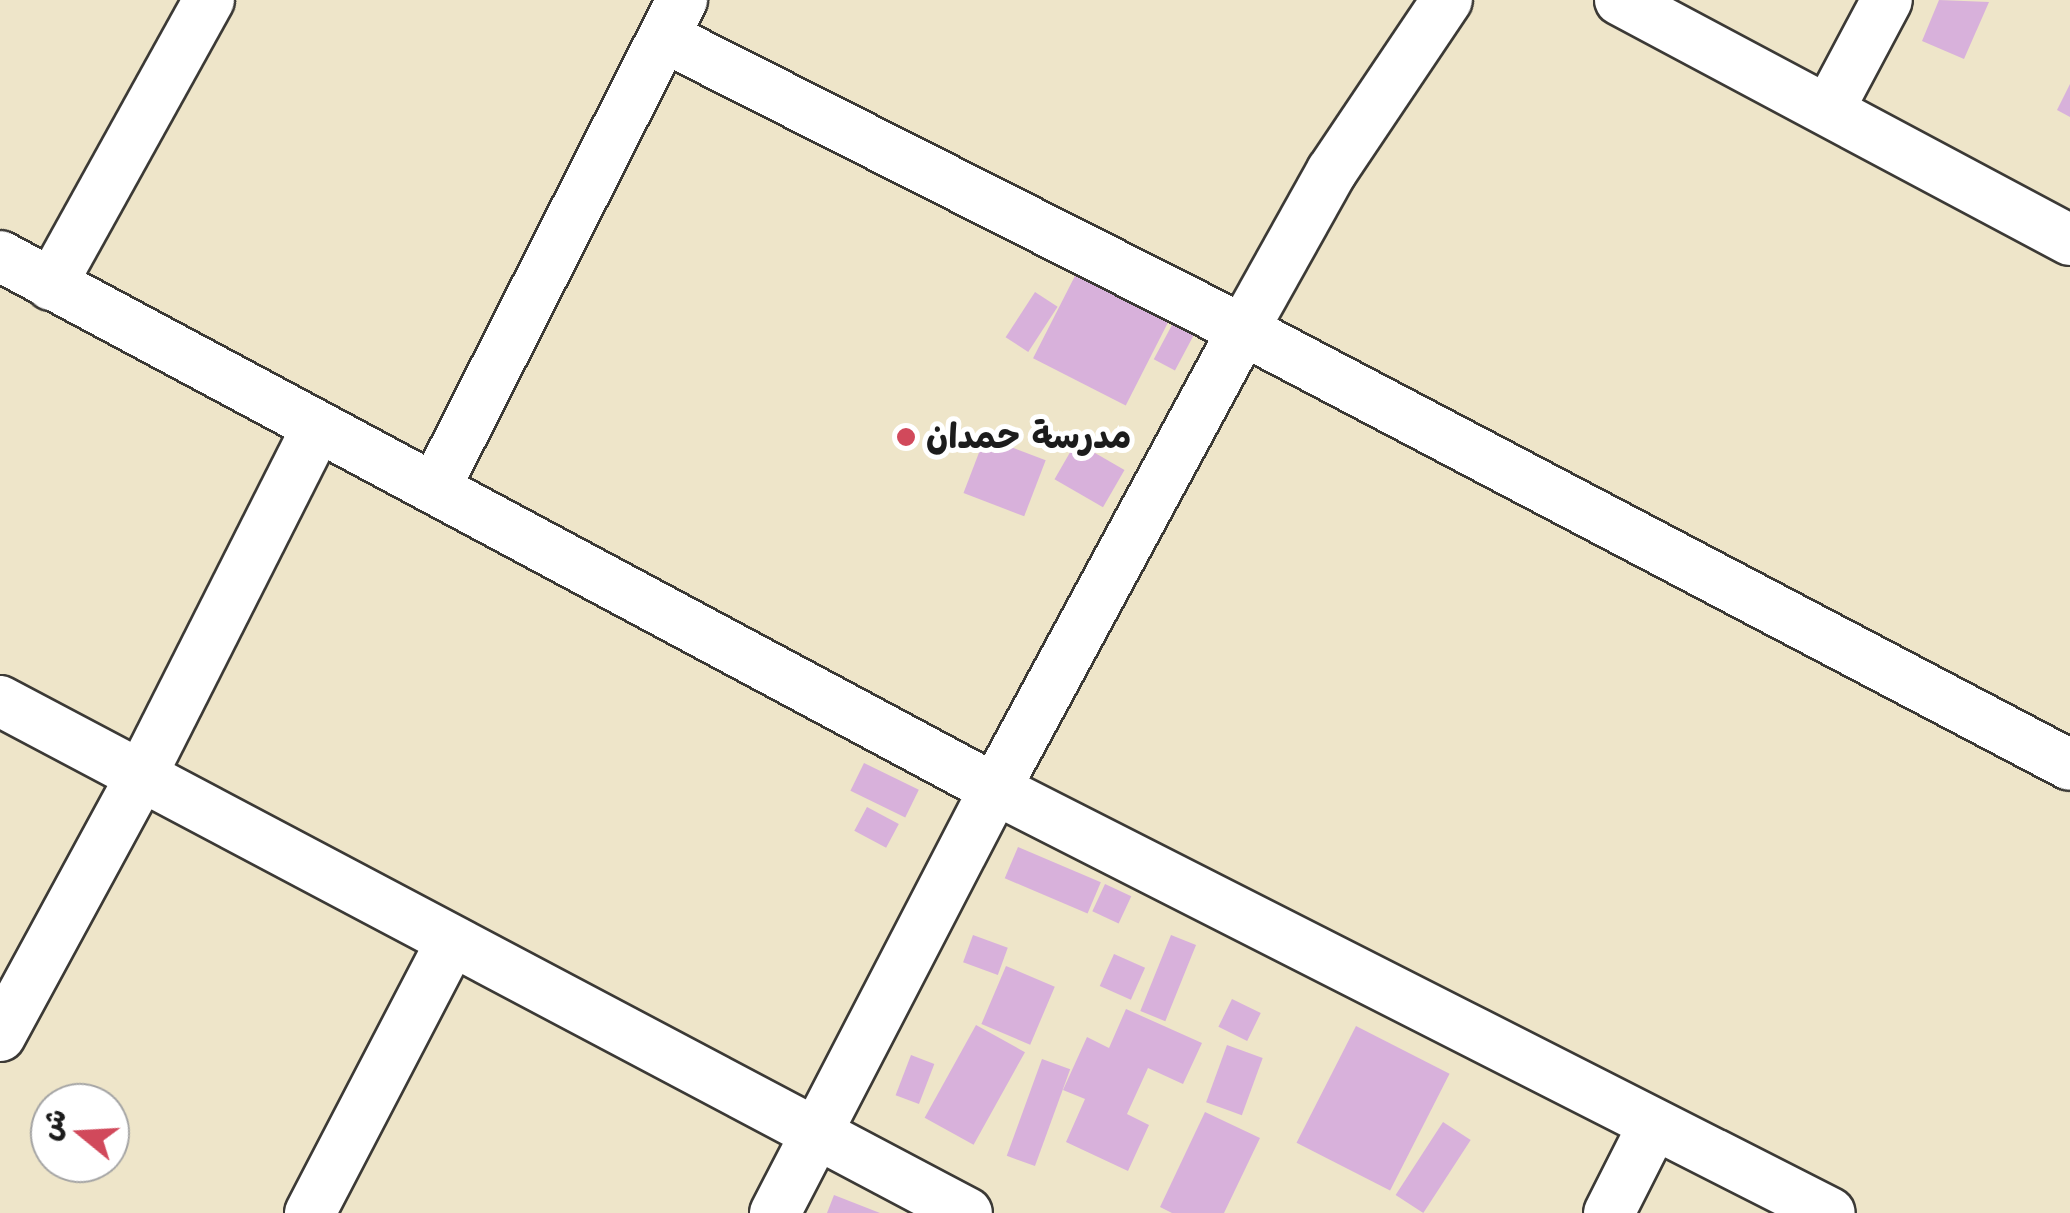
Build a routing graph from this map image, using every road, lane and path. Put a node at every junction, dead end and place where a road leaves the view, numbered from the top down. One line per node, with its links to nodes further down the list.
1 (209, 0): 9 (street)
2 (1446, 0): 10 (street)
3 (1620, 0): 6 (street)
4 (1887, 0): 6 (street)
5 (673, 18): 10 (street); 12 (street)
6 (1830, 109): 7 (street)
7 (2070, 240)
8 (0, 256): 9 (street)
9 (51, 284): 11 (street)
10 (1243, 330): 14 (street); 16 (street)
11 (316, 429): 12 (street); 15 (street)
12 (436, 486): 16 (street)
13 (0, 702): 15 (street)
14 (2070, 764)
15 (142, 774): 17 (street); 18 (street)
16 (996, 788): 19 (street); 20 (street)
17 (451, 942): 20 (street); 21 (street)
18 (0, 1036)
19 (1653, 1126): 24 (street); 25 (street)
20 (818, 1131): 22 (street); 23 (street)
21 (310, 1213)
22 (775, 1213)
23 (967, 1213)
24 (1609, 1213)
25 (1830, 1213)

